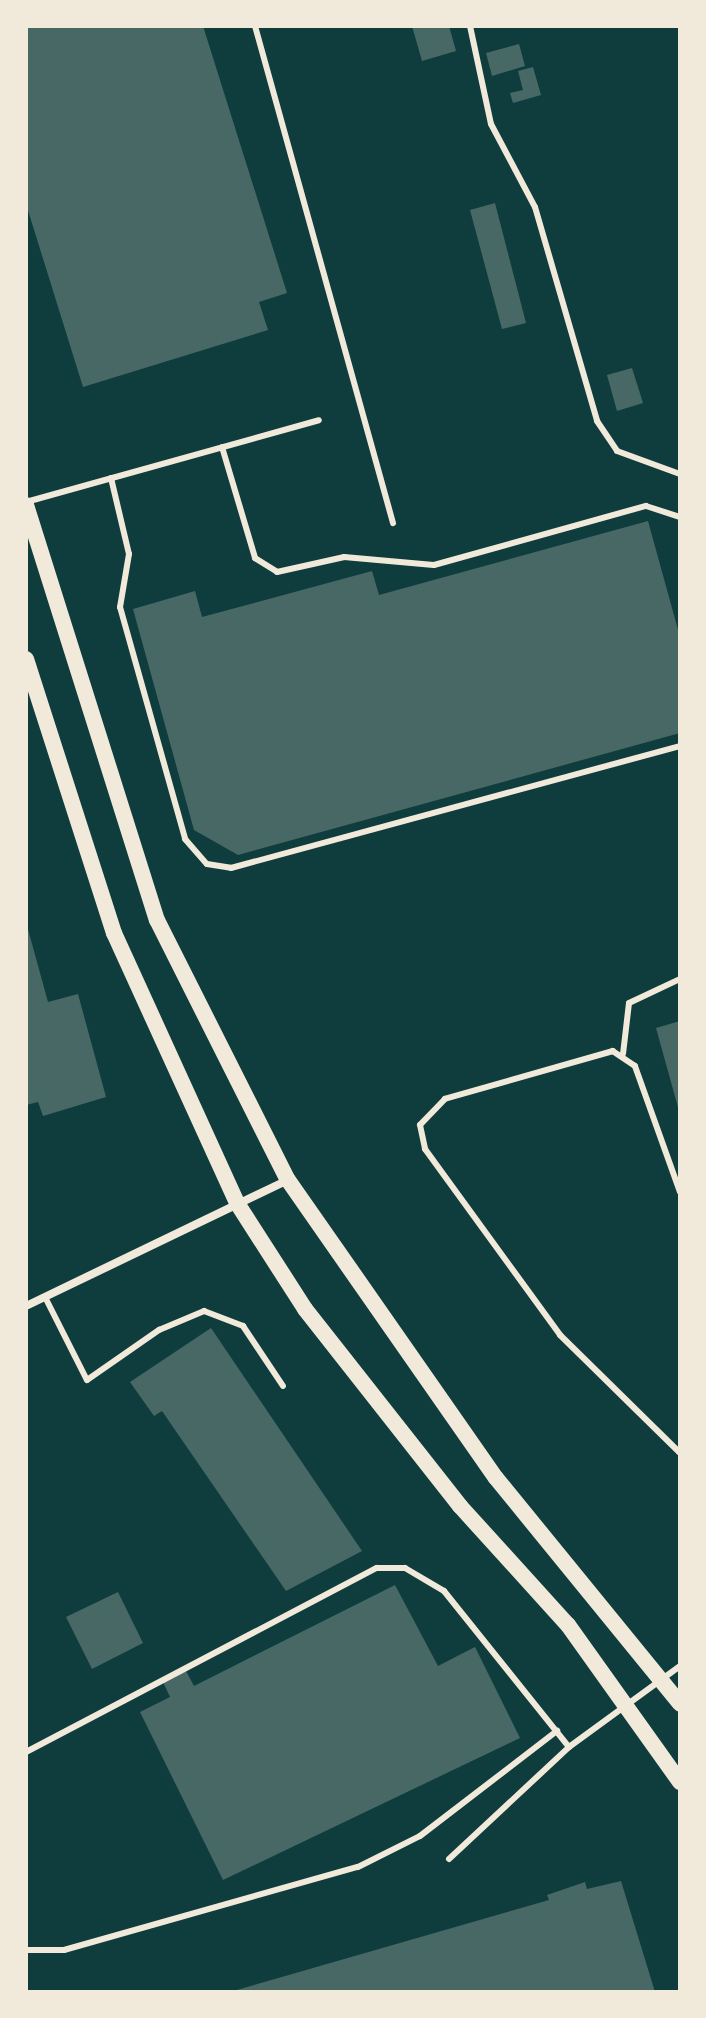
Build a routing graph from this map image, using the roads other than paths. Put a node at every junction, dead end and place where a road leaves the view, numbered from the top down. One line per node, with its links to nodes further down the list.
1 (255, 26): 9 (lane)
2 (470, 26): 5 (lane)
3 (319, 420): 4 (lane)
4 (222, 447): 6 (lane); 8 (lane)
5 (680, 474)
6 (111, 478): 7 (lane); 11 (lane)
7 (26, 504): 14 (main road)
8 (680, 517)
9 (393, 523)
10 (26, 659): 16 (main road)
11 (680, 746)
12 (680, 979): 13 (lane)
13 (623, 1054): 15 (lane); 20 (lane)
14 (288, 1180): 16 (street); 22 (main road)
15 (680, 1192)
16 (237, 1203): 17 (street); 24 (main road)
17 (45, 1297): 18 (street); 19 (lane)
18 (26, 1306)
19 (283, 1386)
20 (680, 1453)
21 (680, 1666): 22 (lane)
22 (662, 1680): 23 (main road); 24 (lane)
23 (680, 1704)
24 (630, 1705): 26 (lane); 28 (main road)
25 (557, 1731): 26 (lane); 27 (lane); 30 (lane)
26 (569, 1747): 29 (lane)
27 (26, 1752)
28 (680, 1782)
29 (449, 1859)
30 (26, 1950)

